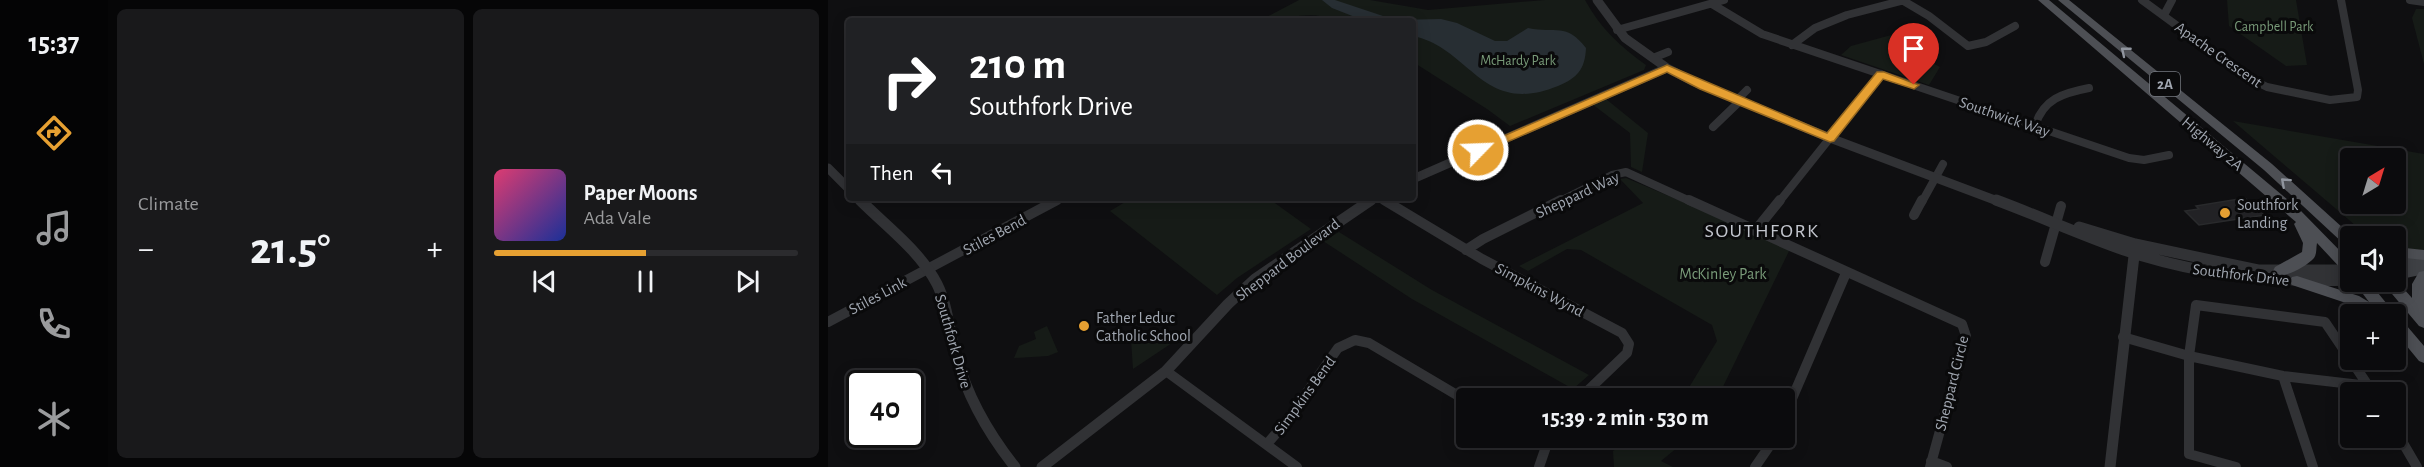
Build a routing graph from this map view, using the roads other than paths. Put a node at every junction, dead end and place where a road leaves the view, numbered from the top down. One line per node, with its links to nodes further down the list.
1 (1597, 0): 2 (street, Southfork Drive); 15 (street, Southfork Drive)
2 (1602, 0)
3 (1724, 0): 12 (street)
4 (1904, 0): 14 (street); 16 (street)
5 (2043, 0): 38 (main road, Highway 2A / 2A)
6 (2063, 0): 41 (main road, Highway 2A / 2A, one-way to 6)
7 (2142, 0): 13 (street, Apache Crescent)
8 (2172, 0): 13 (street, Apache Crescent)
9 (2341, 0): 13 (street, Apache Crescent)
10 (2410, 0): 11 (street)
11 (2424, 3)
12 (1712, 4): 15 (street); 16 (street, Southwick Way)
13 (2164, 15)
14 (2015, 26)
15 (1617, 30): 18 (street, Southfork Drive)
16 (1792, 45): 20 (street, Southwick Way)
17 (1668, 52): 18 (street)
18 (1653, 58): 19 (street, Southfork Drive)
19 (1667, 68): 23 (street, Southfork Drive); 30 (street)
20 (1881, 74): 24 (street, Southwick Way); 26 (street)
21 (2089, 88): 24 (street)
22 (1747, 90): 23 (street)
23 (1738, 100): 25 (street); 26 (street, Southfork Drive)
24 (2035, 126): 27 (street, Southwick Way)
25 (1713, 127)
26 (1830, 138): 31 (street, Southfork Drive); 43 (street)
27 (2169, 155)
28 (1943, 164): 31 (street)
29 (828, 169): 32 (street)
30 (1416, 177)
31 (1935, 178): 39 (street); 40 (street, Southfork Drive)
32 (846, 186)
33 (861, 201): 53 (street, Southfork Drive)
34 (1056, 201): 53 (street, Stiles Bend)
35 (1370, 201): 73 (street, Sheppard Boulevard)
36 (1386, 201): 46 (street, Simpkins Wynd)
37 (2061, 206): 40 (street)
38 (2296, 214): 49 (main road, Highway 2A / 2A); 55 (main road)
39 (1914, 215)
40 (2055, 222): 45 (street, Southfork Drive); 51 (street)
41 (2332, 224): 42 (main road); 44 (main road, Highway 2A / 2A)
42 (2340, 229)
43 (1755, 231): 46 (street, Sheppard Way); 57 (street, Sheppard Circle)
44 (2340, 232)
45 (2134, 249): 55 (street, Southfork Drive); 60 (street, Southfork Drive); 69 (street)
46 (1466, 250): 76 (street, Simpkins Wynd)
47 (2406, 253): 48 (main road)
48 (2424, 256): 50 (main road)
49 (2340, 260)
50 (2406, 260)
51 (2044, 262)
52 (2424, 267): 56 (main road)
53 (927, 269): 66 (street, Stiles Link); 84 (street, Southfork Drive)
54 (2340, 270): 55 (street, Southfork Drive)
55 (2280, 271)
56 (2406, 271)
57 (1846, 273): 77 (street); 83 (street, Sheppard Circle)
58 (2424, 276): 65 (main road)
59 (2340, 280): 60 (street, Southfork Drive)
60 (2297, 281): 63 (main road)
61 (2369, 292): 64 (main road)
62 (2398, 292): 67 (main road)
63 (2361, 304)
64 (2379, 304)
65 (2424, 313)
66 (828, 322)
67 (2424, 322)
68 (2406, 336): 72 (main road)
69 (2123, 337): 71 (street); 90 (street)
70 (2340, 344): 71 (street)
71 (2189, 356): 74 (street); 91 (street)
72 (2424, 357)
73 (1166, 371): 79 (street); 85 (street, Sheppard Boulevard)
74 (2283, 376): 75 (street); 92 (street)
75 (2340, 385)
76 (1591, 388)
77 (1795, 392)
78 (1456, 394): 79 (street, Simpkins Bend)
79 (1267, 444): 86 (street)
80 (1545, 448): 87 (street)
81 (1768, 448): 88 (street)
82 (2406, 448): 93 (street)
83 (1930, 464): 89 (street, Sheppard Circle)
84 (1015, 467)
85 (1042, 467)
86 (1297, 467)
87 (1539, 467)
88 (1755, 467)
89 (1947, 467)
90 (2110, 467)
91 (2236, 467)
92 (2313, 467)
93 (2417, 467)

